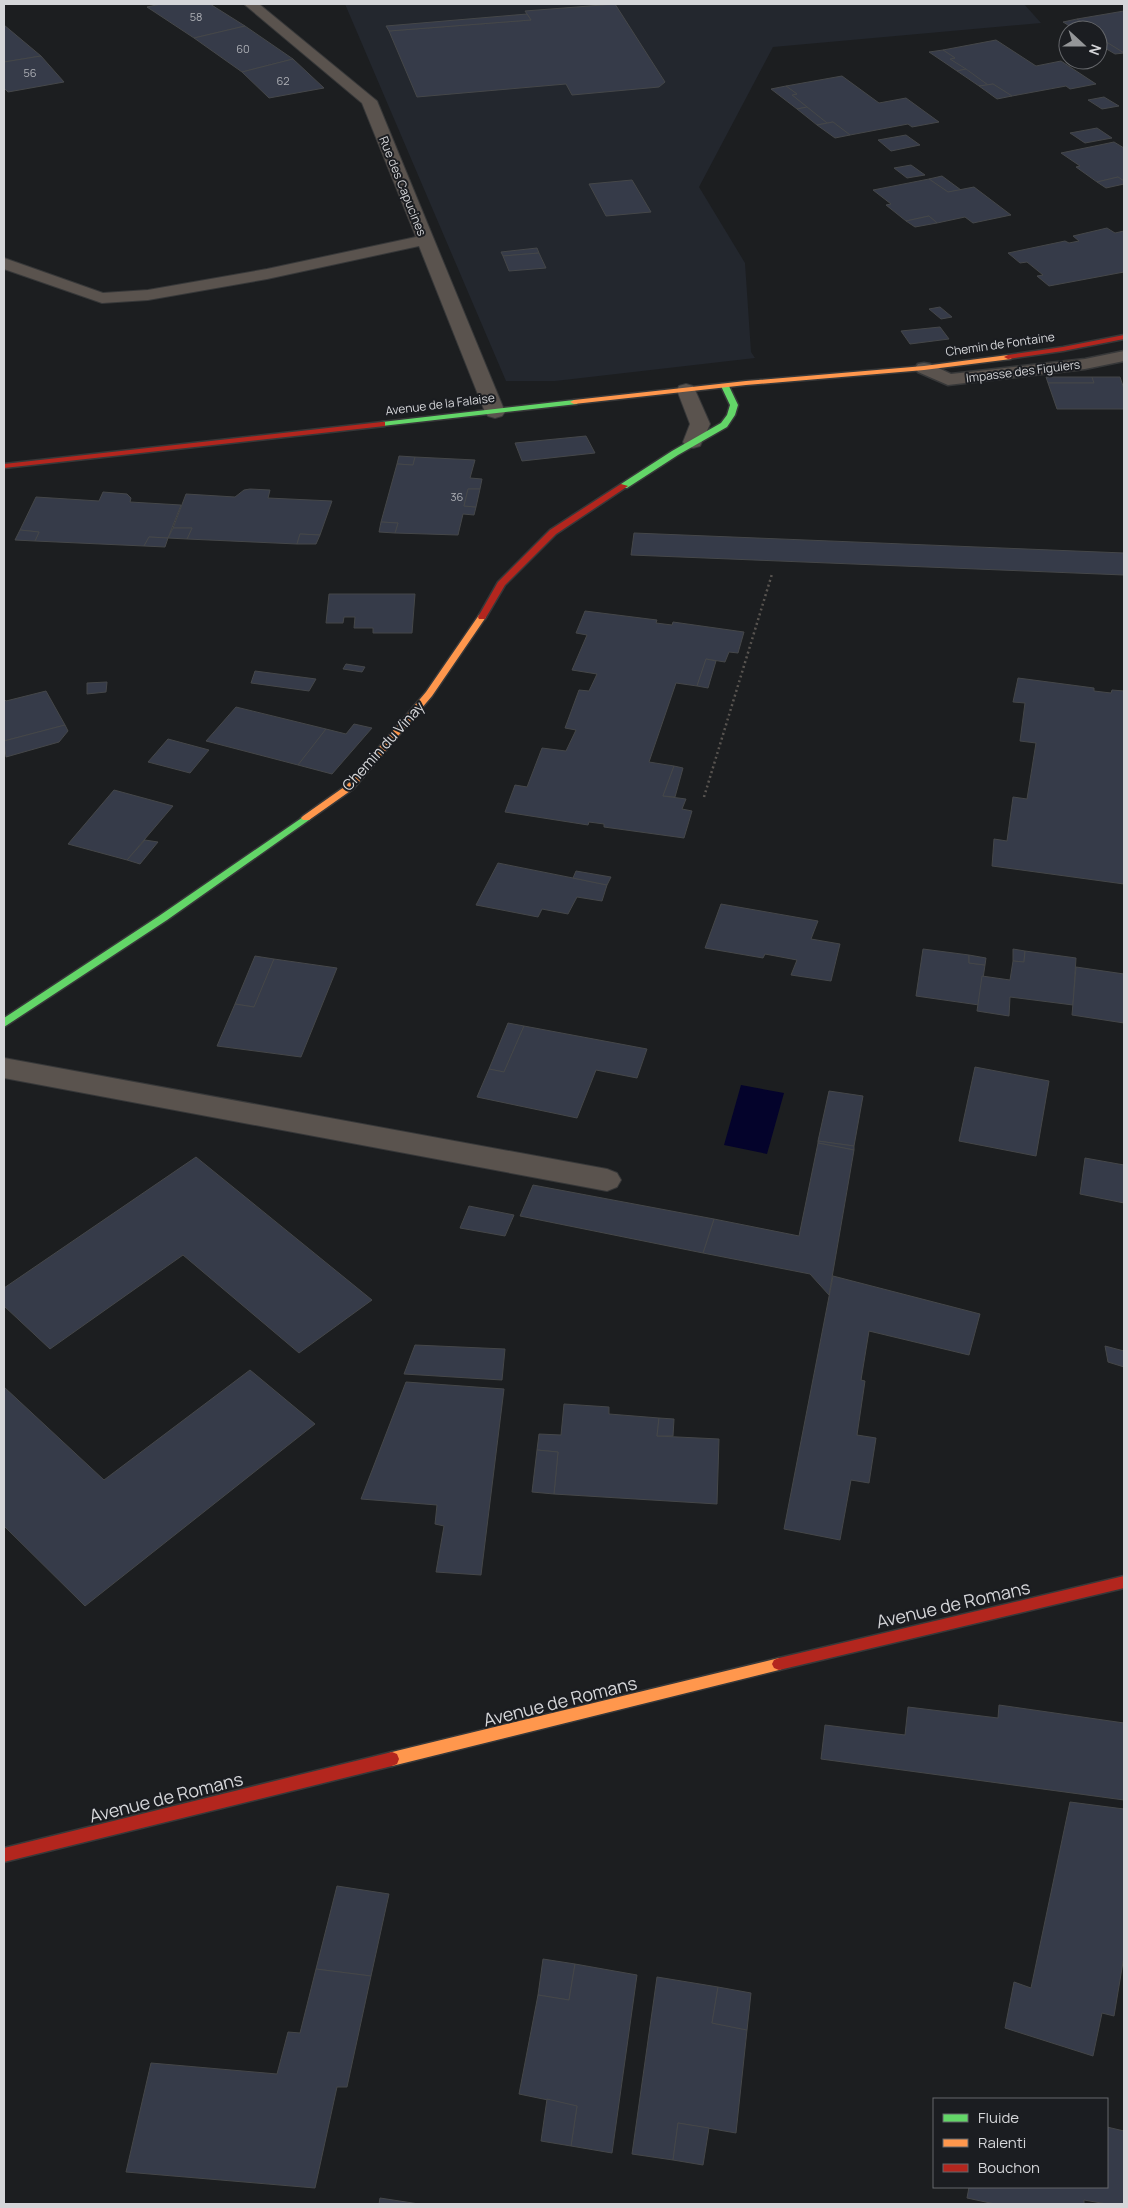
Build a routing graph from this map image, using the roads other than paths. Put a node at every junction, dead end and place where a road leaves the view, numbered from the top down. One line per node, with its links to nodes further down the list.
1 (251, 4): 2 (street, Rue des Capucines)
2 (425, 240): 3 (street); 10 (street, Rue des Capucines)
3 (4, 263)
4 (1124, 337): 6 (street, Chemin de Fontaine)
5 (1124, 356): 6 (lane, Impasse des Figuiers)
6 (924, 368): 7 (street, Chemin de Fontaine)
7 (880, 372): 8 (street, Avenue de la Falaise)
8 (725, 386): 9 (street, Avenue de la Falaise); 11 (street, Chemin du Vinay)
9 (686, 390): 10 (street, Avenue de la Falaise); 11 (street)
10 (495, 412): 12 (street, Avenue de la Falaise)
11 (692, 442): 13 (street, Chemin du Vinay)
12 (4, 466)
13 (4, 1024)
14 (4, 1068): 15 (street)
15 (607, 1180)
16 (1124, 1582): 17 (street, Avenue de Romans)
17 (4, 1855)

